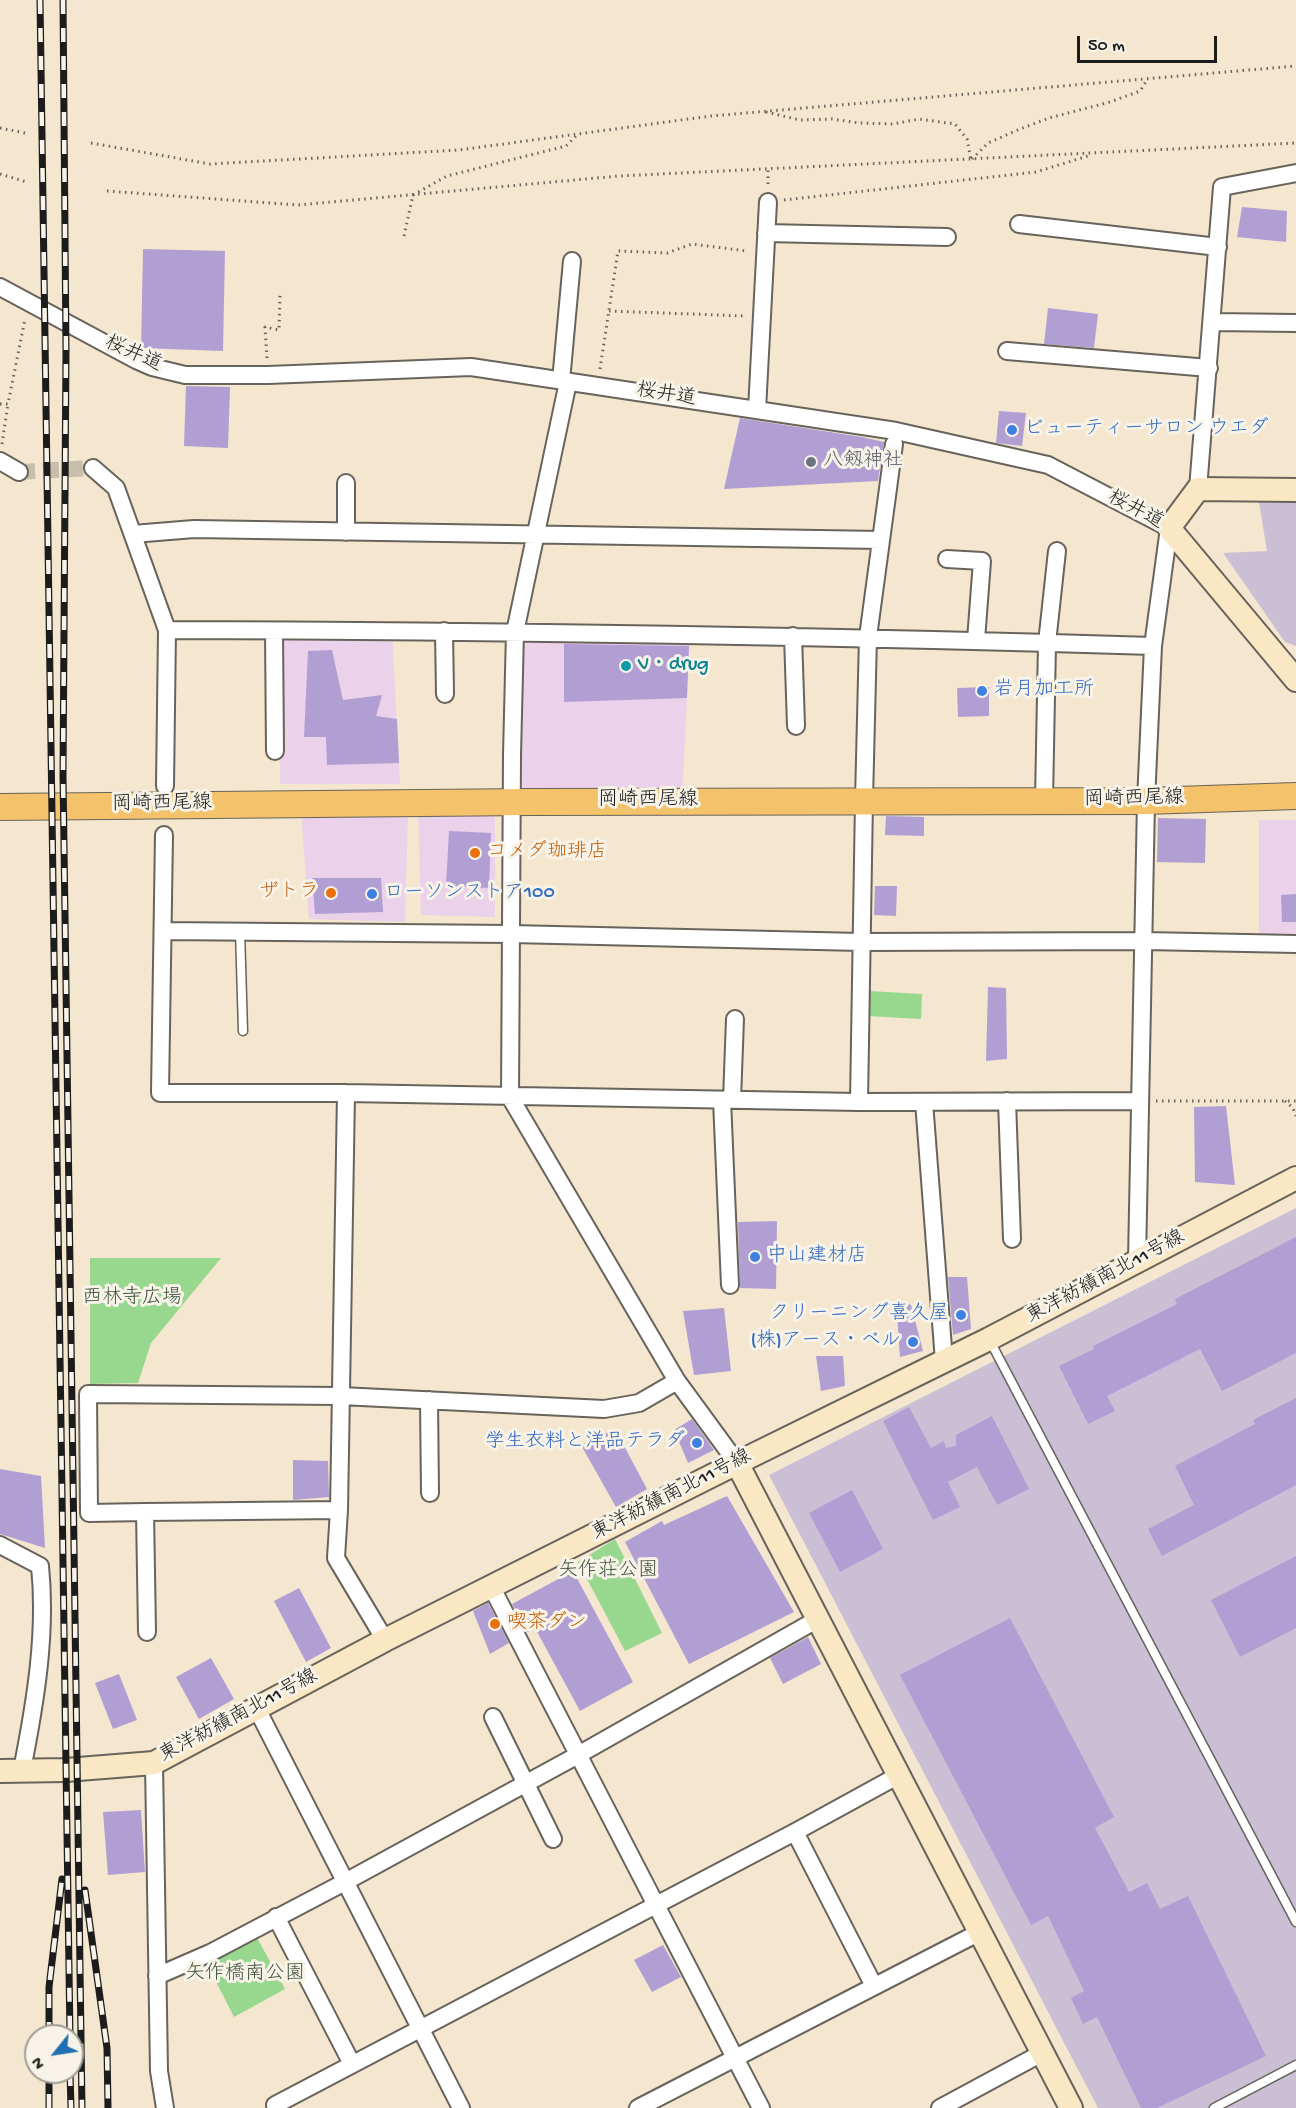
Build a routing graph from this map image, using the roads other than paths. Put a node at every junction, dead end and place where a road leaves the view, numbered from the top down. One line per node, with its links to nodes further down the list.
1 (1296, 173): 6 (street)
2 (768, 202): 4 (street)
3 (1019, 224): 6 (street)
4 (766, 233): 5 (street); 14 (street)
5 (947, 237)
6 (1218, 246): 9 (street)
7 (572, 261): 13 (street)
8 (0, 287): 13 (street, 桜井道)
9 (1213, 322): 10 (street); 12 (street)
10 (1296, 323)
11 (1007, 351): 12 (street)
12 (1209, 368): 20 (street)
13 (565, 381): 14 (street, 桜井道); 25 (street)
14 (757, 410): 22 (street, 桜井道)
15 (894, 444): 26 (street)
16 (1, 455): 18 (street)
17 (93, 468): 24 (street)
18 (19, 472)
19 (346, 483): 23 (street)
20 (1198, 489): 21 (street); 22 (street)
21 (1296, 490)
22 (1169, 528): 37 (street); 38 (street, 桜井道)
23 (346, 532): 24 (street); 25 (street)
24 (133, 534): 29 (street)
25 (536, 535): 26 (street); 32 (street)
26 (881, 540): 34 (street)
27 (1057, 551): 36 (street)
28 (947, 559): 35 (street)
29 (167, 630): 30 (street); 44 (street)
30 (274, 631): 31 (street); 43 (street)
31 (444, 632): 32 (street); 41 (street)
32 (515, 632): 33 (street); 49 (street)
33 (793, 636): 34 (street); 42 (street)
34 (868, 637): 35 (street); 46 (street)
35 (976, 640): 36 (street)
36 (1047, 643): 37 (street); 47 (street)
37 (1153, 646): 48 (street)
38 (1274, 656): 39 (street); 40 (street, 桜井道)
39 (1296, 664)
40 (1296, 680)
41 (445, 694)
42 (796, 726)
43 (275, 751)
44 (165, 786)
45 (1296, 796): 48 (main road, 岡崎西尾線)
46 (864, 800): 47 (main road, 岡崎西尾線); 49 (main road, 岡崎西尾線); 56 (street)
47 (1044, 800): 48 (main road, 岡崎西尾線)
48 (1146, 801): 55 (street)
49 (513, 802): 50 (main road, 岡崎西尾線); 54 (street)
50 (0, 807)
51 (164, 835): 52 (street)
52 (163, 931): 53 (street); 60 (street)
53 (240, 931): 54 (street); 59 (lane)
54 (511, 934): 56 (street); 61 (street)
55 (1145, 941): 56 (street); 57 (street); 64 (street)
56 (861, 942): 65 (street)
57 (1296, 944)
58 (735, 1019): 62 (street)
59 (243, 1031)
60 (346, 1093): 61 (street); 74 (street)
61 (510, 1097): 62 (street); 73 (street)
62 (727, 1100): 65 (street); 70 (street)
63 (1007, 1101): 64 (street); 66 (street); 68 (street)
64 (1139, 1101): 69 (street)
65 (859, 1102): 66 (street)
66 (924, 1102): 72 (street)
67 (1296, 1178): 69 (street, 東洋紡績南北11号線)
68 (1012, 1239)
69 (1137, 1261): 71 (street, 東洋紡績南北11号線)
70 (729, 1285)
71 (989, 1339): 72 (street, 東洋紡績南北11号線); 97 (lane)
72 (944, 1361): 76 (street, 東洋紡績南北11号線)
73 (677, 1381): 75 (street); 76 (street)
74 (341, 1396): 75 (street); 78 (street); 79 (street)
75 (429, 1400): 77 (street)
76 (737, 1463): 81 (street, 東洋紡績南北11号線); 82 (street)
77 (430, 1493)
78 (339, 1510): 79 (street); 84 (street)
79 (145, 1512): 83 (street)
80 (0, 1545): 89 (street)
81 (492, 1588): 84 (street, 東洋紡績南北11号線); 87 (street)
82 (818, 1619): 87 (street); 90 (street)
83 (147, 1632)
84 (385, 1640): 85 (street, 東洋紡績南北11号線)
85 (257, 1709): 88 (street, 東洋紡績南北11号線); 94 (street)
86 (493, 1717): 91 (street)
87 (578, 1755): 91 (street); 95 (street)
88 (154, 1763): 89 (street, 東洋紡績南北11号線); 99 (street)
89 (11, 1771)
90 (899, 1775): 92 (street); 98 (street)
91 (526, 1783): 93 (street); 94 (street)
92 (795, 1832): 95 (street); 100 (street)
93 (553, 1839)
94 (345, 1882): 96 (street); 101 (street)
95 (655, 1905): 101 (street); 103 (street)
96 (276, 1917): 99 (street); 104 (street)
97 (1296, 1922)
98 (980, 1932): 100 (street); 102 (street)
99 (157, 1976): 107 (street)
100 (874, 1986): 103 (street)
101 (420, 2028): 104 (street); 108 (street)
102 (1042, 2053): 111 (street); 112 (street)
103 (736, 2060): 109 (street); 110 (street)
104 (352, 2064): 106 (street)
105 (1296, 2065): 113 (lane)
106 (274, 2105)
107 (165, 2108)
108 (461, 2108)
109 (639, 2108)
110 (761, 2108)
111 (940, 2108)
112 (1071, 2108)
113 (1214, 2108)

